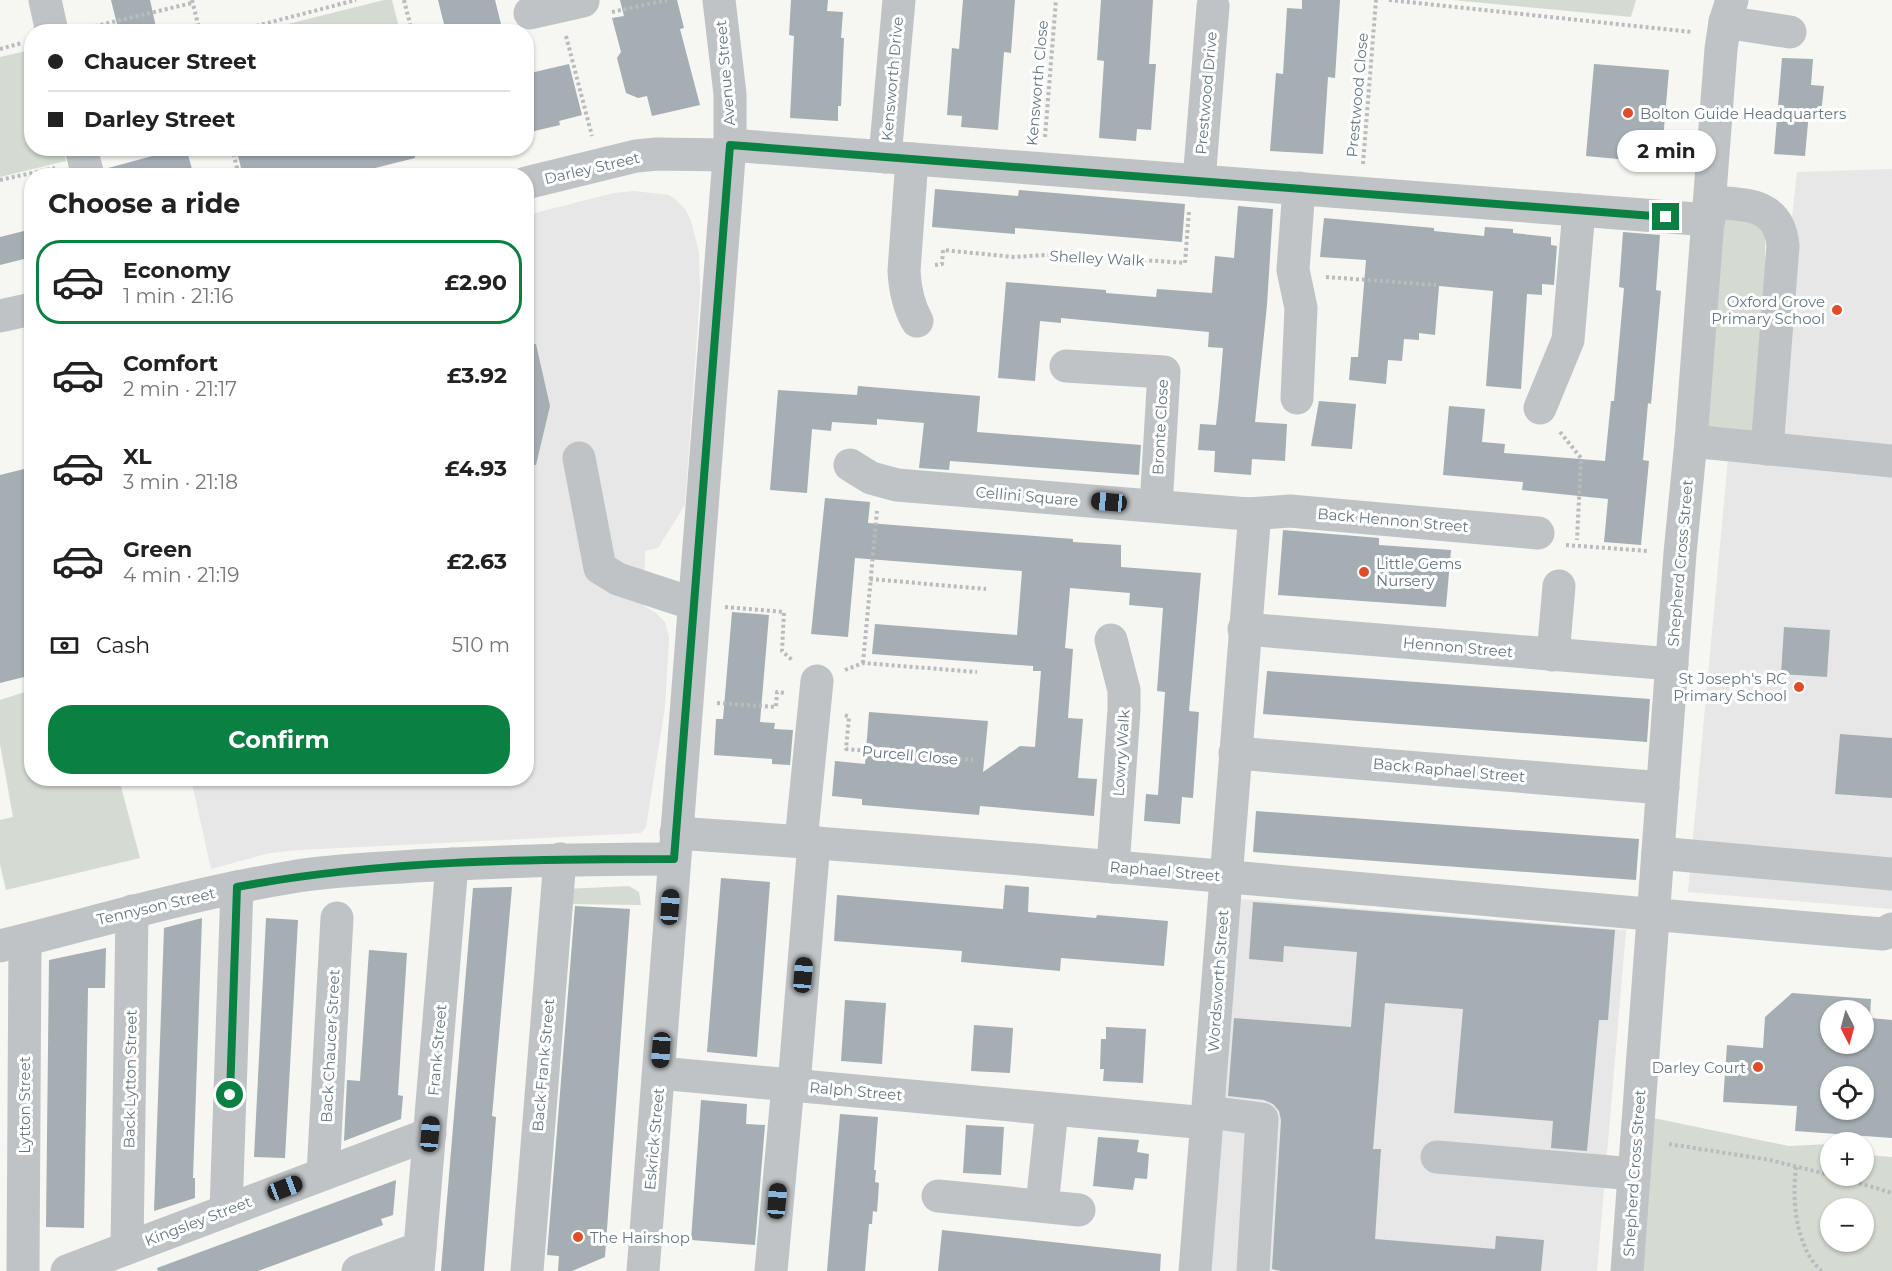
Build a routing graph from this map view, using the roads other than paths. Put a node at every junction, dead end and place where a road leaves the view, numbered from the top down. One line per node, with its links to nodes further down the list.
1 (45, 0): 6 (street)
2 (719, 0): 8 (street, Avenue Street)
3 (899, 0): 9 (street, Kensworth Drive)
4 (1216, 6): 10 (street, Prestwood Drive)
5 (1727, 19): 7 (street); 14 (street, Shepherd Cross Street)
6 (63, 24)
7 (1790, 32)
8 (729, 150): 9 (street, Darley Street); 11 (street, Darley Street); 30 (street, Eskrick Street)
9 (899, 158): 10 (street, Darley Street); 17 (street)
10 (1195, 180): 12 (street, Darley Street)
11 (534, 181)
12 (1299, 188): 13 (street, Darley Street); 19 (street)
13 (1579, 210): 14 (street, Darley Street); 20 (street)
14 (1709, 211): 21 (street, Shepherd Cross Street); 22 (street, Darley Street)
15 (24, 311): 16 (street)
16 (0, 316)
17 (917, 321)
18 (1066, 366): 26 (street, Bronte Close)
19 (1297, 398)
20 (1540, 408)
21 (1691, 441): 22 (street); 34 (street, Shepherd Cross Street)
22 (1767, 449): 24 (street)
23 (579, 458): 30 (street)
24 (1892, 461)
25 (850, 465): 26 (street, Cellini Square)
26 (1156, 506): 27 (street, Cellini Square)
27 (1248, 514): 28 (street, Back Hennon Street); 31 (street, Wordsworth Street)
28 (1538, 533)
29 (1559, 586): 33 (street)
30 (694, 604): 39 (street, Eskrick Street)
31 (1244, 629): 33 (street, Hennon Street); 36 (street, Wordsworth Street)
32 (1111, 640): 43 (street, Lowry Walk)
33 (1554, 656): 34 (street, Hennon Street)
34 (1672, 664): 37 (street, Shepherd Cross Street)
35 (817, 689): 38 (street)
36 (1235, 753): 37 (street, Back Raphael Street); 45 (street, Wordsworth Street)
37 (1663, 788): 40 (street, Shepherd Cross Street)
38 (808, 842): 39 (street, Raphael Street); 43 (street, Raphael Street); 53 (street)
39 (675, 846): 41 (street, Tennyson Street); 52 (street, Eskrick Street)
40 (1658, 853): 44 (street); 48 (street, Shepherd Cross Street)
41 (560, 860): 42 (street, Tennyson Street); 69 (street, Back Frank Street)
42 (452, 864): 46 (street, Tennyson Street); 56 (street, Frank Street)
43 (1113, 867): 45 (street, Raphael Street)
44 (1892, 874)
45 (1226, 876): 48 (street, Raphael Street); 55 (street, Wordsworth Street)
46 (237, 887): 47 (street, Tennyson Street); 63 (street)
47 (132, 911): 51 (street, Tennyson Street); 64 (street, Back Lytton Street)
48 (1653, 915): 50 (street, Raphael Street); 59 (street, Shepherd Cross Street)
49 (338, 918): 58 (street, Back Chaucer Street)
50 (1892, 929)
51 (13, 943): 66 (street, Lytton Street)
52 (659, 1073): 53 (street, Ralph Street); 70 (street, Eskrick Street)
53 (791, 1085): 54 (street, Ralph Street); 71 (street)
54 (1052, 1110): 55 (street, Ralph Street); 61 (street)
55 (1207, 1118): 72 (street, Wordsworth Street); 73 (street, Ralph Street)
56 (430, 1134): 58 (street, Kingsley Street); 65 (street, Frank Street)
57 (1437, 1157): 59 (street)
58 (323, 1174): 63 (street, Kingsley Street)
59 (1634, 1174): 74 (street, Shepherd Cross Street)
60 (938, 1196): 61 (street)
61 (1042, 1206): 62 (street)
62 (1079, 1210)
63 (226, 1211): 64 (street, Kingsley Street)
64 (127, 1248): 67 (street, Kingsley Street)
65 (419, 1260): 68 (street)
66 (23, 1271)
67 (67, 1271)
68 (358, 1271)
69 (527, 1271)
70 (644, 1271)
71 (771, 1271)
72 (1195, 1271)
73 (1253, 1271)
74 (1627, 1271)

